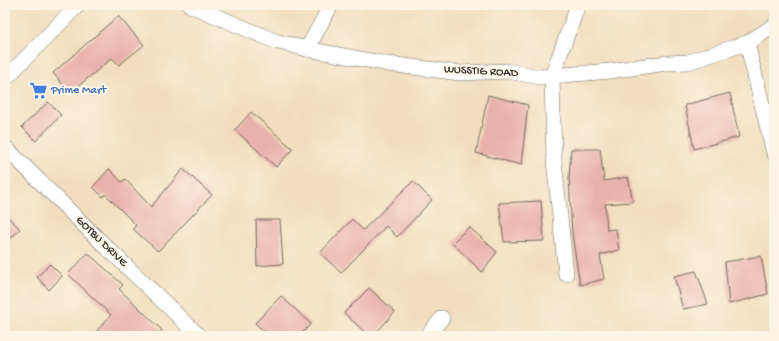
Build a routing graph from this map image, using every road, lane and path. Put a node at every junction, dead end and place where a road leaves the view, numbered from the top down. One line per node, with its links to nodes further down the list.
1 (78, 5): 9 (street)
2 (190, 5): 7 (street, WUSSTIG ROAD)
3 (331, 5): 7 (street)
4 (578, 5): 8 (street)
5 (774, 26): 6 (street, WUSSTIG ROAD)
6 (747, 43): 8 (street, WUSSTIG ROAD); 11 (street)
7 (307, 49): 8 (street, WUSSTIG ROAD)
8 (552, 76): 12 (street)
9 (5, 79)
10 (5, 147): 14 (street, GOTBU DRIVE)
11 (774, 153)
12 (566, 274)
13 (442, 318): 15 (street)
14 (199, 336)
15 (427, 336)

